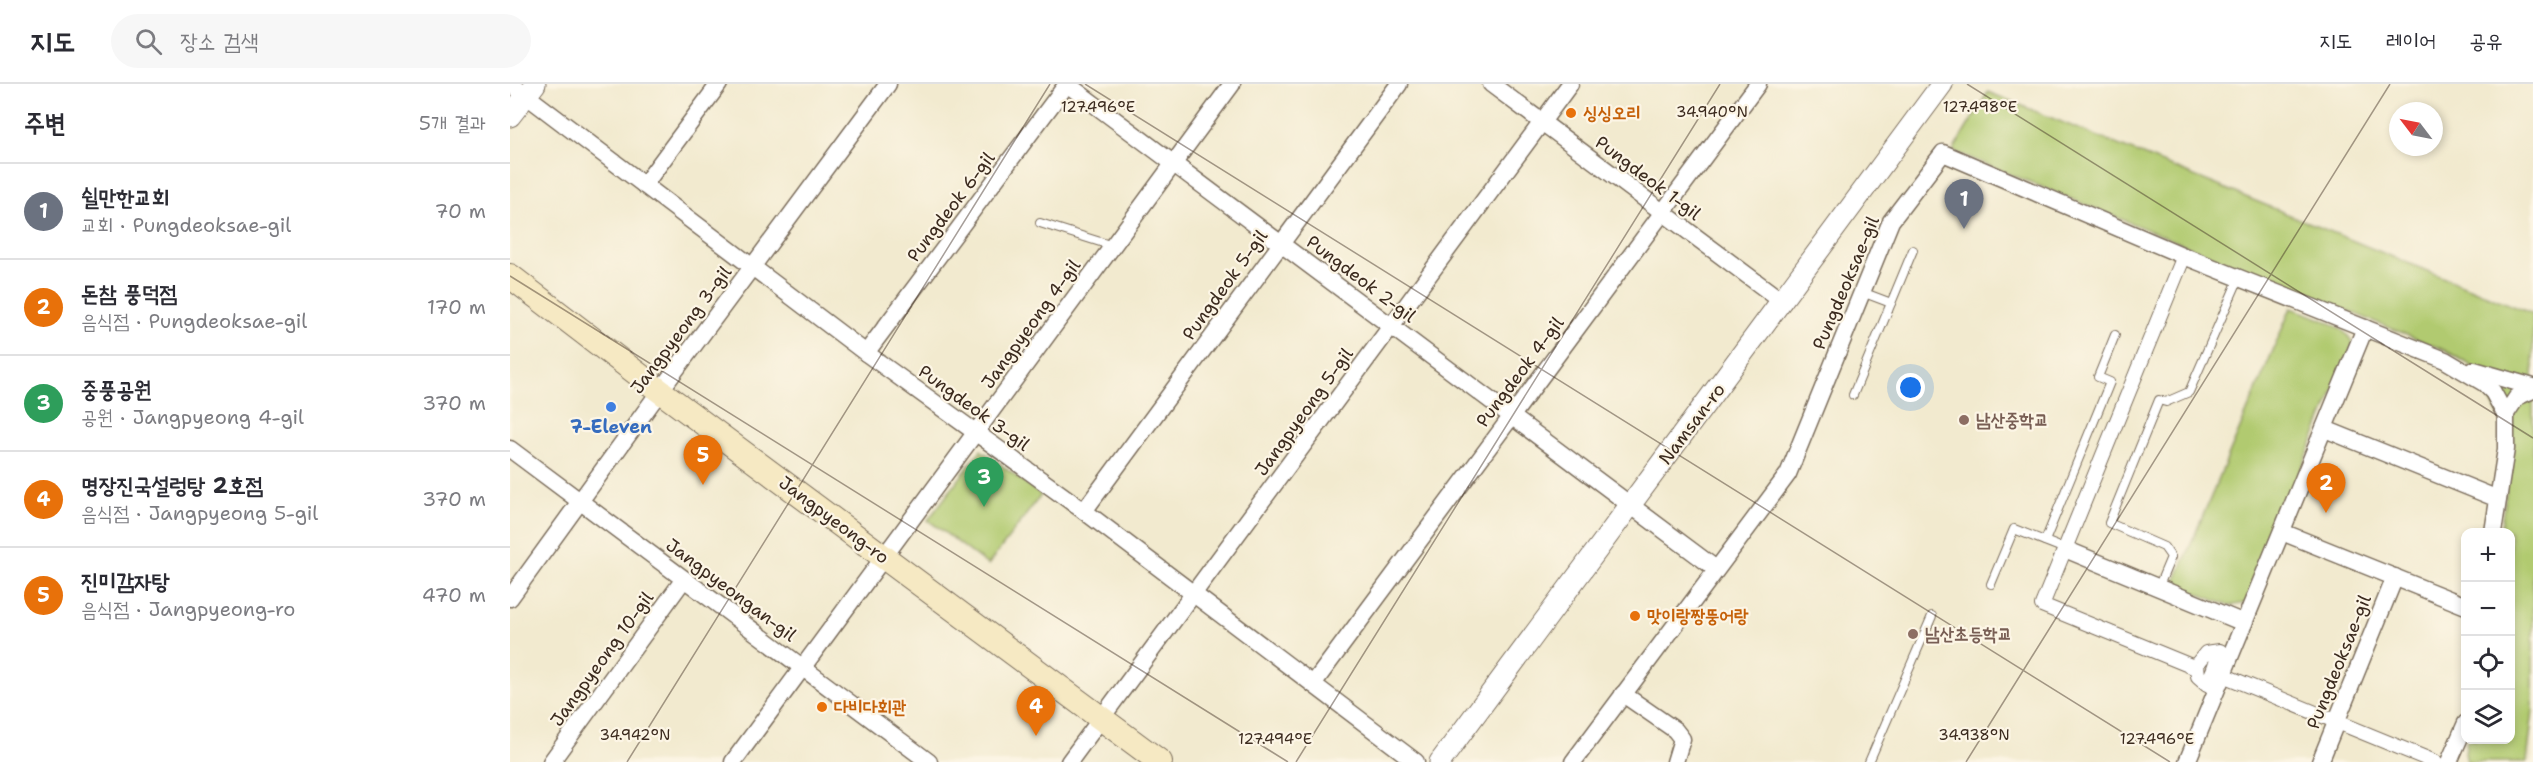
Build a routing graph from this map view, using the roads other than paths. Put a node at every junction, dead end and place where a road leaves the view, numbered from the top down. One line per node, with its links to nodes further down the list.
1 (719, 84): 14 (street)
2 (1067, 84): 13 (street, Pungdeok 2-gil); 30 (street, Pungdeok 6-gil)
3 (1232, 84): 13 (street, Jangpyeong 4-gil)
4 (1399, 84): 17 (street, Pungdeok 5-gil)
5 (1491, 84): 12 (street, Pungdeok 1-gil)
6 (1570, 84): 12 (street, Jangpyeong 5-gil)
7 (1758, 84): 15 (street, Pungdeok 4-gil)
8 (1942, 84): 25 (street, Namsan-ro)
9 (885, 85): 21 (street, Jangpyeong 3-gil)
10 (524, 88): 11 (street); 14 (street, Pungdeok 3-gil)
11 (510, 116)
12 (1542, 122): 15 (street, Pungdeok 1-gil); 27 (street, Jangpyeong 5-gil)
13 (1174, 164): 17 (street, Pungdeok 2-gil); 18 (street, Jangpyeong 4-gil)
14 (644, 184): 21 (street, Pungdeok 3-gil)
15 (1662, 213): 25 (street, Pungdeok 1-gil); 35 (street, Pungdeok 4-gil)
16 (1040, 223): 18 (lane)
17 (1280, 243): 27 (street, Pungdeok 2-gil); 43 (street, Pungdeok 5-gil)
18 (1113, 246): 38 (street, Jangpyeong 4-gil)
19 (1913, 250): 26 (lane)
20 (2184, 256): 23 (street, Pungdeoksae-gil); 24 (street, Pungdeoksae-gil); 47 (street)
21 (753, 267): 30 (street, Pungdeok 3-gil); 33 (street, Jangpyeong 3-gil)
22 (510, 276): 33 (main road, Jangpyeong-ro)
23 (2239, 278): 28 (street, Pungdeoksae-gil); 53 (lane)
24 (1863, 291): 26 (lane); 49 (street, Pungdeoksae-gil)
25 (1782, 302): 42 (street, Namsan-ro)
26 (1891, 303): 34 (lane)
27 (1392, 326): 35 (street, Pungdeok 2-gil); 54 (street, Jangpyeong 5-gil)
28 (2366, 328): 31 (street, Pungdeoksae-gil); 37 (street)
29 (2115, 335): 46 (lane)
30 (866, 353): 38 (street, Pungdeok 3-gil)
31 (2445, 360): 32 (street); 36 (street, Pungdeoksae-gil)
32 (2533, 389): 36 (street)
33 (660, 391): 41 (street, Jangpyeong 3-gil); 48 (main road, Jangpyeong-ro)
34 (1853, 395)
35 (1512, 415): 42 (street, Pungdeok 2-gil); 62 (street, Pungdeok 4-gil)
36 (2505, 415): 40 (street, Pungdeoksae-gil)
37 (2325, 429): 40 (street); 45 (street)
38 (975, 432): 43 (street, Pungdeok 3-gil); 48 (street, Jangpyeong 4-gil)
39 (510, 449): 41 (street, Jangpyeongan-gil)
40 (2498, 499): 44 (street, Pungdeoksae-gil)
41 (580, 502): 51 (street, Jangpyeongan-gil); 55 (street, Jangpyeong 3-gil)
42 (1632, 504): 49 (street, Pungdeok 2-gil); 67 (street, Namsan-ro)
43 (1084, 511): 54 (street, Pungdeok 3-gil)
44 (2494, 528)
45 (2282, 532): 50 (street); 58 (street)
46 (2044, 541): 47 (lane); 52 (lane)
47 (2065, 549): 53 (street); 60 (street)
48 (883, 557): 59 (street, Jangpyeong 4-gil); 64 (main road, Jangpyeong-ro)
49 (1716, 569): 63 (street, Pungdeoksae-gil)
50 (2395, 577): 56 (street); 65 (street, Pungdeoksae-gil)
51 (684, 579): 59 (street, Jangpyeongan-gil); 69 (street, Jangpyeong 10-gil)
52 (1991, 584)
53 (2158, 588): 58 (street)
54 (1193, 594): 62 (street, Pungdeok 3-gil); 64 (street, Jangpyeong 5-gil)
55 (510, 598)
56 (2461, 604)
57 (1932, 616): 78 (lane)
58 (2244, 623): 61 (street)
59 (802, 667): 68 (street, Jangpyeongan-gil); 70 (street, Jangpyeong 4-gil)
60 (2196, 668): 61 (street); 61 (street)
61 (2217, 673): 65 (street); 79 (street)
62 (1313, 684): 73 (street, Pungdeok 3-gil)
63 (1623, 694): 76 (street, Pungdeoksae-gil); 77 (street)
64 (1101, 719): 71 (street, Jangpyeong 5-gil); 72 (main road, Jangpyeong-ro)
65 (2336, 721): 80 (street, Pungdeoksae-gil); 81 (street)
66 (2461, 734): 82 (street)
67 (1450, 754): 74 (street); 75 (street, Namsan-ro)
68 (918, 759)
69 (551, 762)
70 (733, 762)
71 (1069, 762)
72 (1160, 762)
73 (1416, 762)
74 (1423, 762)
75 (1440, 762)
76 (1573, 762)
77 (1675, 762)
78 (1869, 762)
79 (2187, 762)
80 (2320, 762)
81 (2435, 762)
82 (2449, 762)

